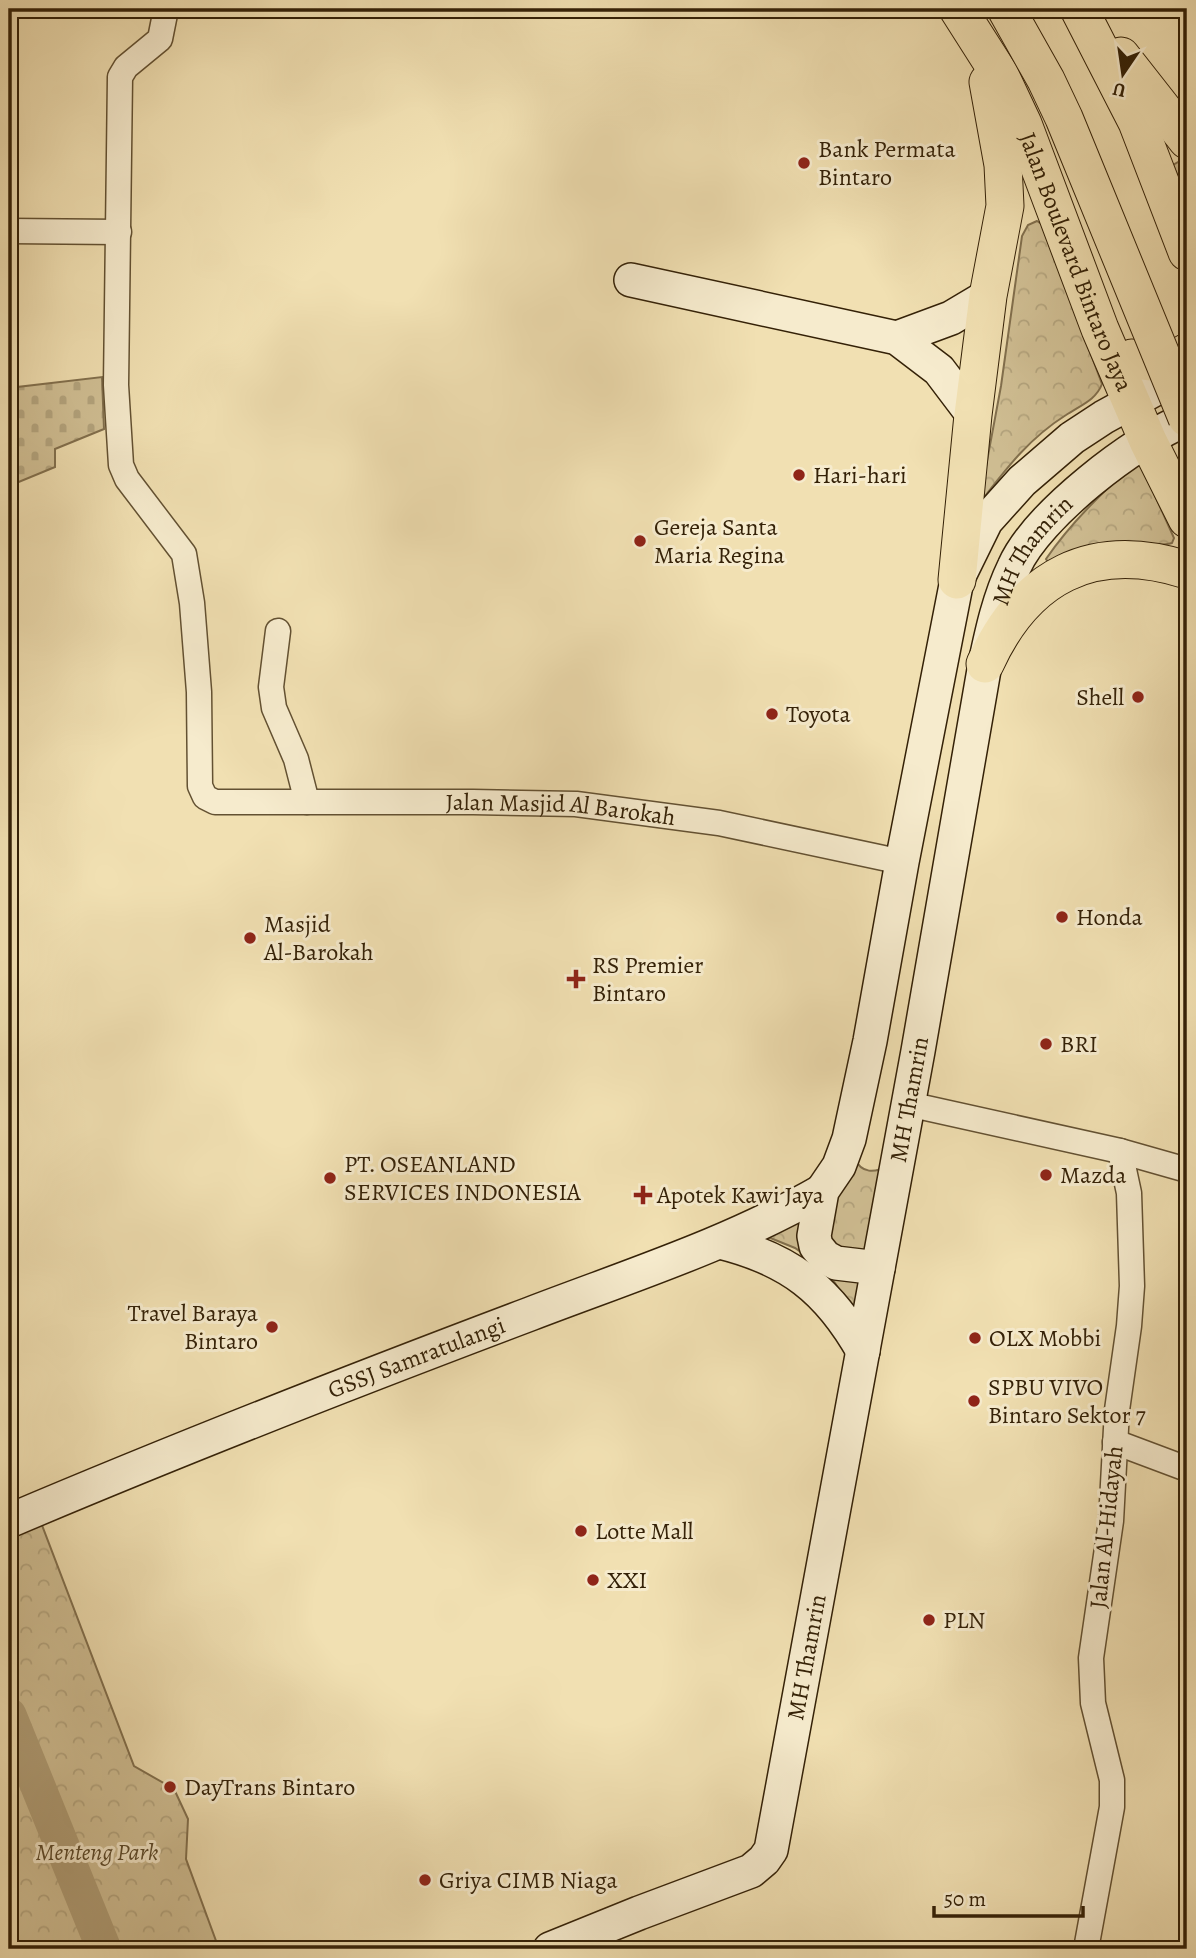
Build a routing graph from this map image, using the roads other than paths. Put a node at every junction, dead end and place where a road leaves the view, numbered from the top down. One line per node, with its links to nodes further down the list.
1 (166, 9): 9 (street)
2 (958, 9): 6 (main road, Jalan Boulevard Bintaro Jaya)
3 (1006, 9): 19 (main road, Jalan Boulevard Bintaro Jaya, bridge)
4 (1035, 9): 15 (main road)
5 (1081, 9): 7 (main road); 10 (main road)
6 (976, 40): 12 (main road); 13 (main road, Jalan Boulevard Bintaro Jaya)
7 (1187, 140)
8 (9, 231): 9 (street)
9 (119, 232): 26 (street, Jalan Masjid Al Barokah)
10 (1187, 252)
11 (631, 280): 14 (main road)
12 (988, 296): 14 (main road); 18 (main road)
13 (1100, 329): 15 (main road); 17 (main road, Jalan Boulevard Bintaro Jaya)
14 (897, 338): 18 (main road)
15 (1187, 352)
16 (1187, 375): 17 (main road, MH Thamrin)
17 (1132, 401): 20 (main road, Jalan Boulevard Bintaro Jaya); 23 (main road, MH Thamrin)
18 (973, 415): 23 (main road)
19 (1187, 418): 20 (main road, MH Thamrin)
20 (1148, 441): 21 (main road, Jalan Boulevard Bintaro Jaya); 25 (main road, MH Thamrin)
21 (1185, 501)
22 (1187, 570): 25 (main road)
23 (957, 580): 27 (main road, MH Thamrin)
24 (278, 631): 26 (street)
25 (985, 664): 28 (main road, MH Thamrin)
26 (307, 802): 27 (street, Jalan Masjid Al Barokah)
27 (902, 862): 31 (main road, MH Thamrin)
28 (908, 1104): 29 (street); 33 (main road, MH Thamrin)
29 (1120, 1151): 30 (street); 35 (street, Jalan Al-Hidayah)
30 (1187, 1170)
31 (822, 1191): 32 (main road, GSSJ Samratulangi); 33 (main road)
32 (720, 1242): 34 (main road); 37 (main road, GSSJ Samratulangi)
33 (878, 1268): 34 (main road, MH Thamrin)
34 (863, 1351): 38 (main road, MH Thamrin)
35 (1115, 1442): 36 (street); 39 (street, Jalan Al-Hidayah)
36 (1187, 1469)
37 (9, 1521)
38 (550, 1949)
39 (1086, 1949)

